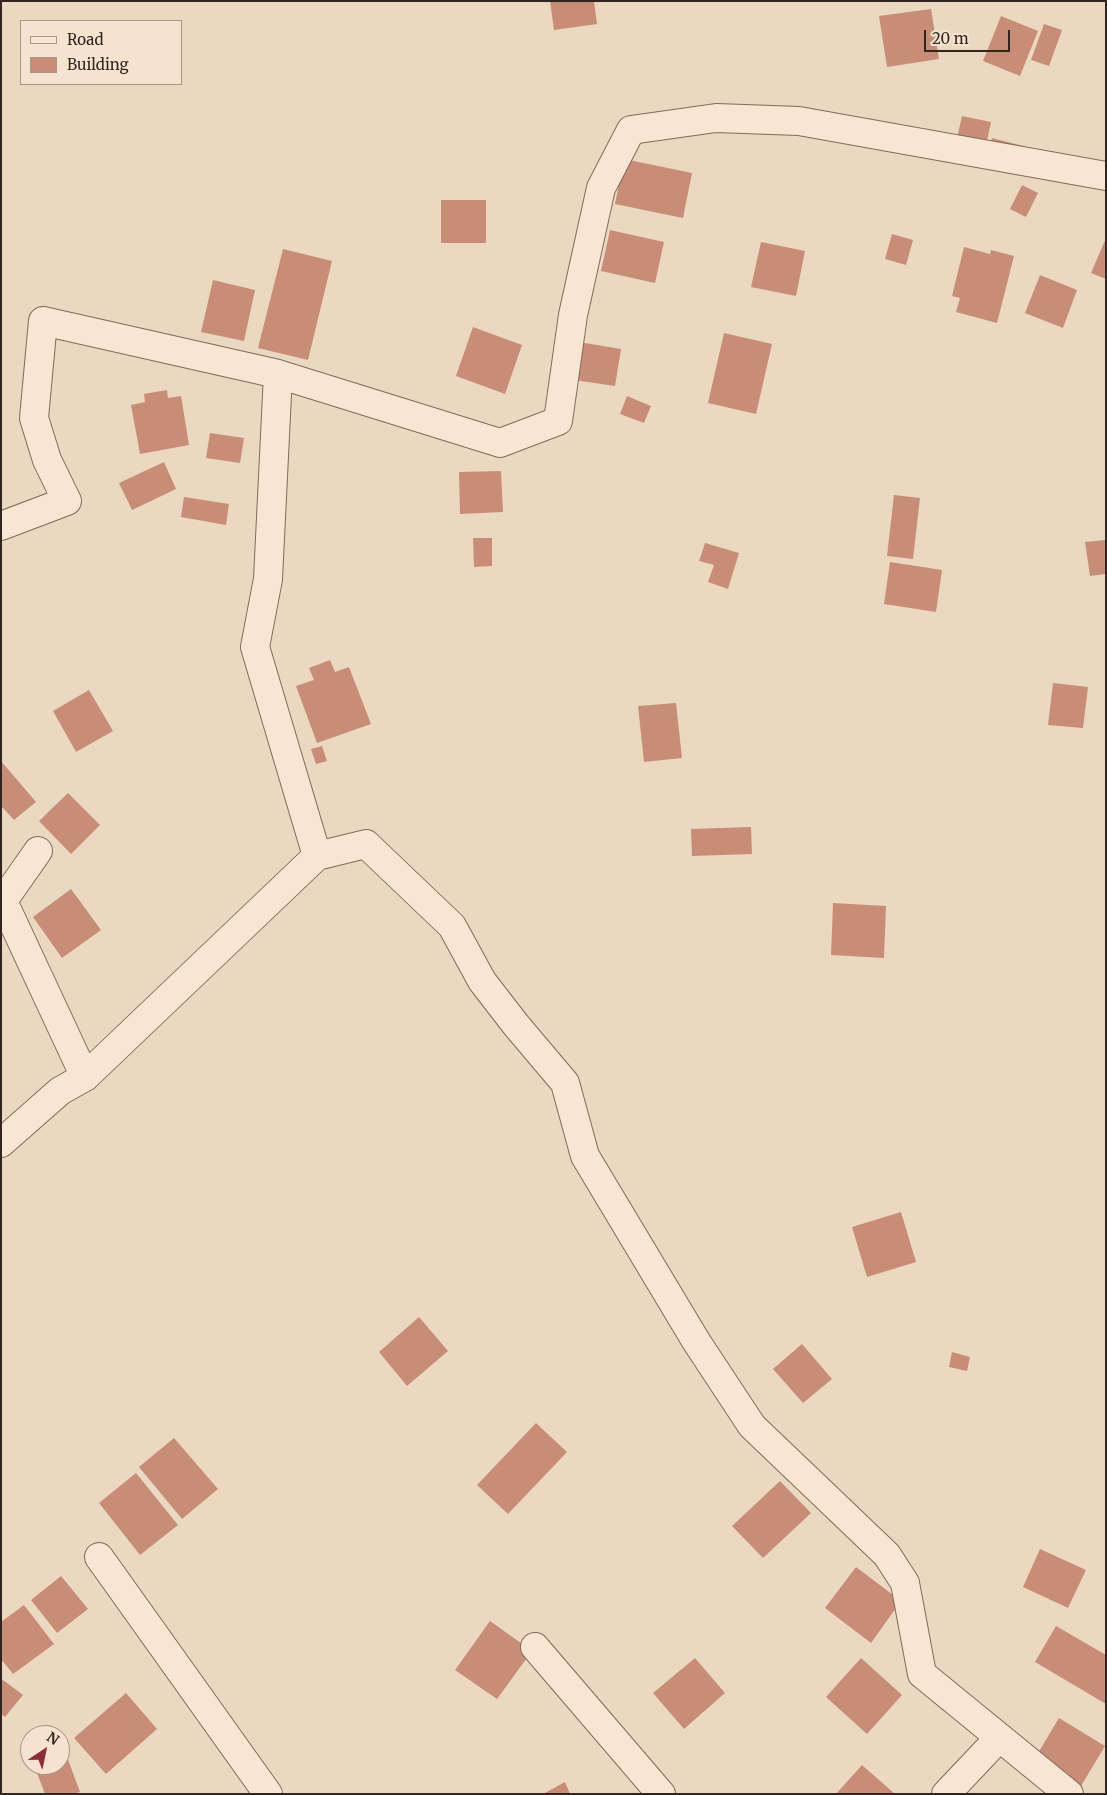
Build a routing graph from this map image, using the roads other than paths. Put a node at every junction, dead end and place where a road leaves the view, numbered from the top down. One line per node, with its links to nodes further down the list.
1 (1106, 176): 2 (street)
2 (278, 374): 3 (street); 5 (street)
3 (1, 526)
4 (38, 851): 6 (street)
5 (317, 856): 6 (street); 10 (street)
6 (85, 1077): 7 (street)
7 (1, 1143)
8 (99, 1557): 11 (street)
9 (536, 1647): 12 (street)
10 (999, 1738): 13 (street); 14 (street)
11 (268, 1794)
12 (661, 1794)
13 (946, 1794)
14 (1069, 1794)

